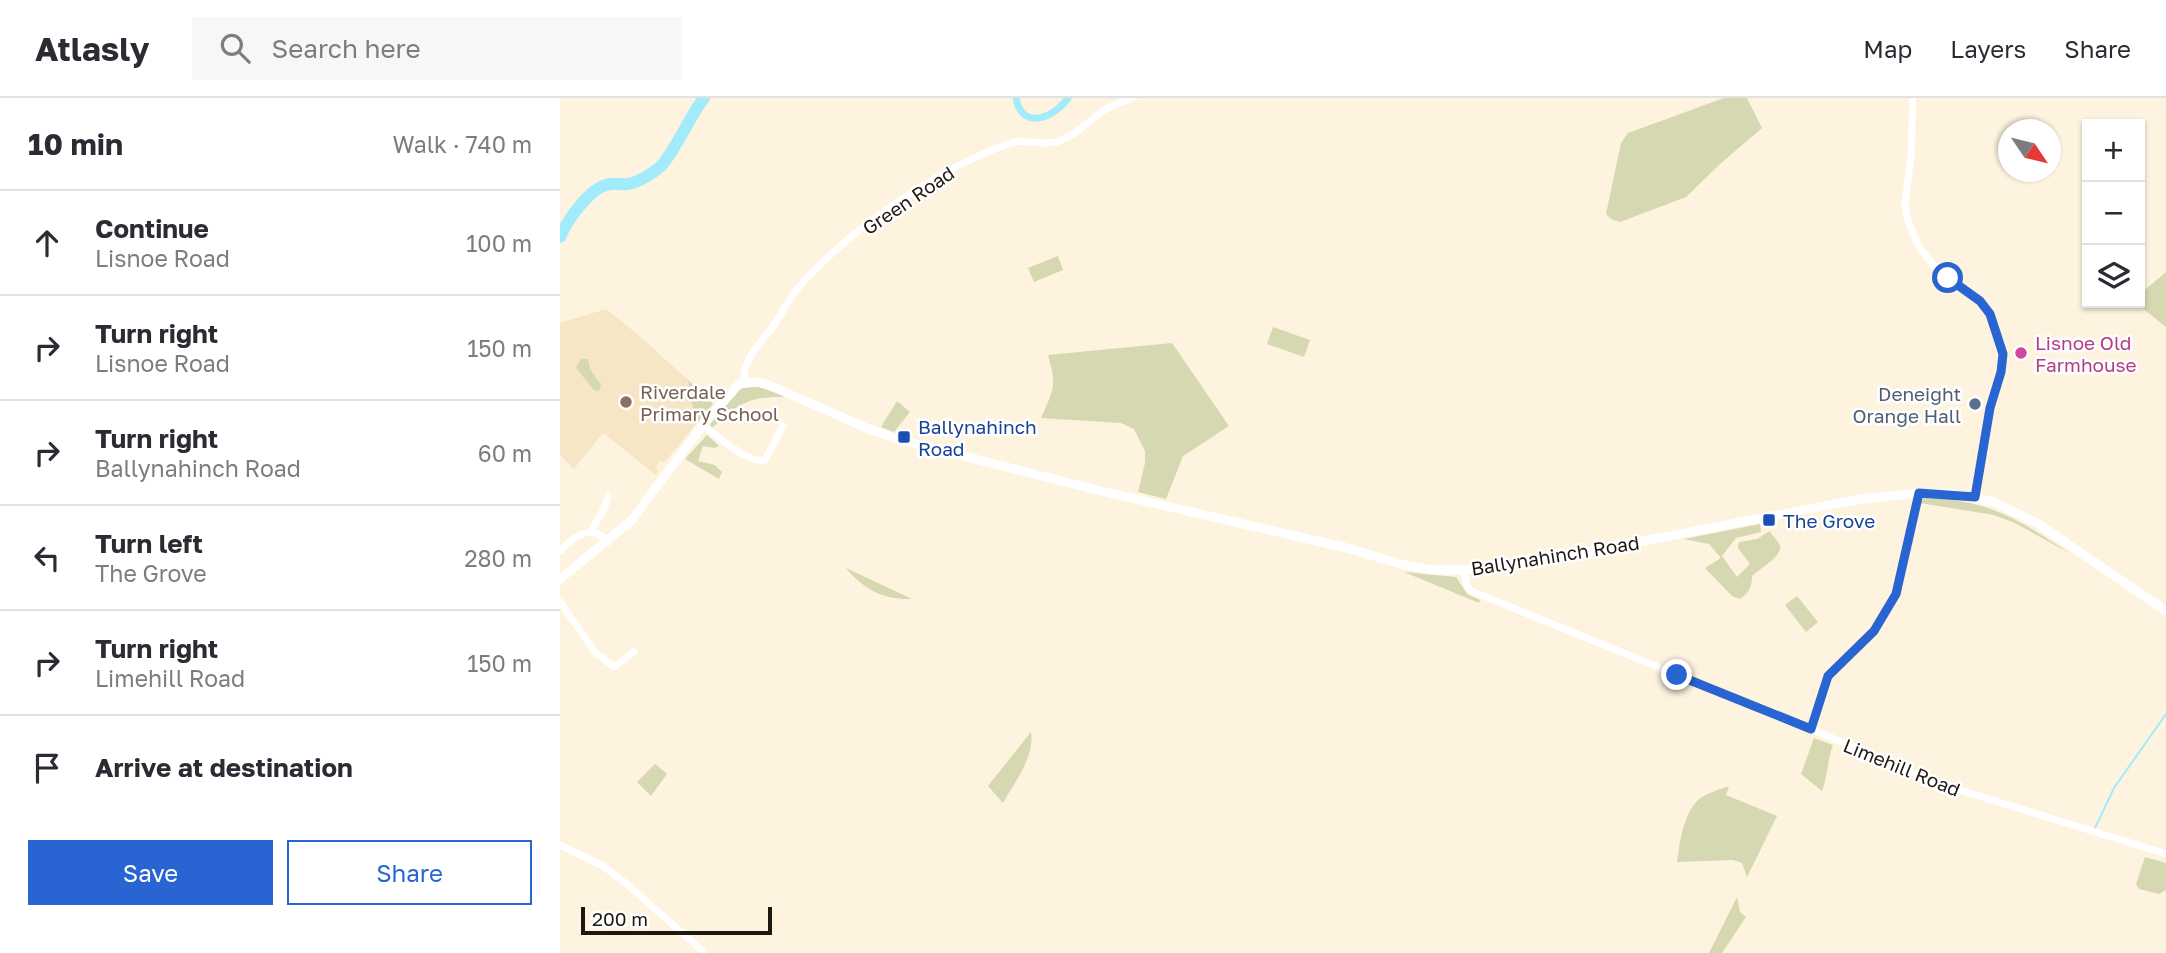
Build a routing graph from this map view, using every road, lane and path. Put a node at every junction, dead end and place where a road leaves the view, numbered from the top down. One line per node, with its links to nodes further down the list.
1 (1133, 98): 3 (street, Green Road)
2 (1913, 98): 8 (street)
3 (744, 383): 4 (street); 12 (street, Ballynahinch Road)
4 (703, 425): 5 (street); 10 (street)
5 (771, 429)
6 (1919, 493): 8 (street, Ballynahinch Road); 12 (street, Ballynahinch Road); 17 (street)
7 (608, 496): 9 (street)
8 (1975, 497): 15 (street, Ballynahinch Road)
9 (591, 531): 10 (street); 11 (street)
10 (608, 542): 13 (street)
11 (560, 551)
12 (1464, 570): 17 (street, Limehill Road)
13 (560, 579)
14 (560, 603): 16 (street)
15 (2166, 611)
16 (634, 652)
17 (1811, 729): 19 (street, Limehill Road)
18 (560, 845): 20 (street)
19 (2166, 855)
20 (705, 953)

